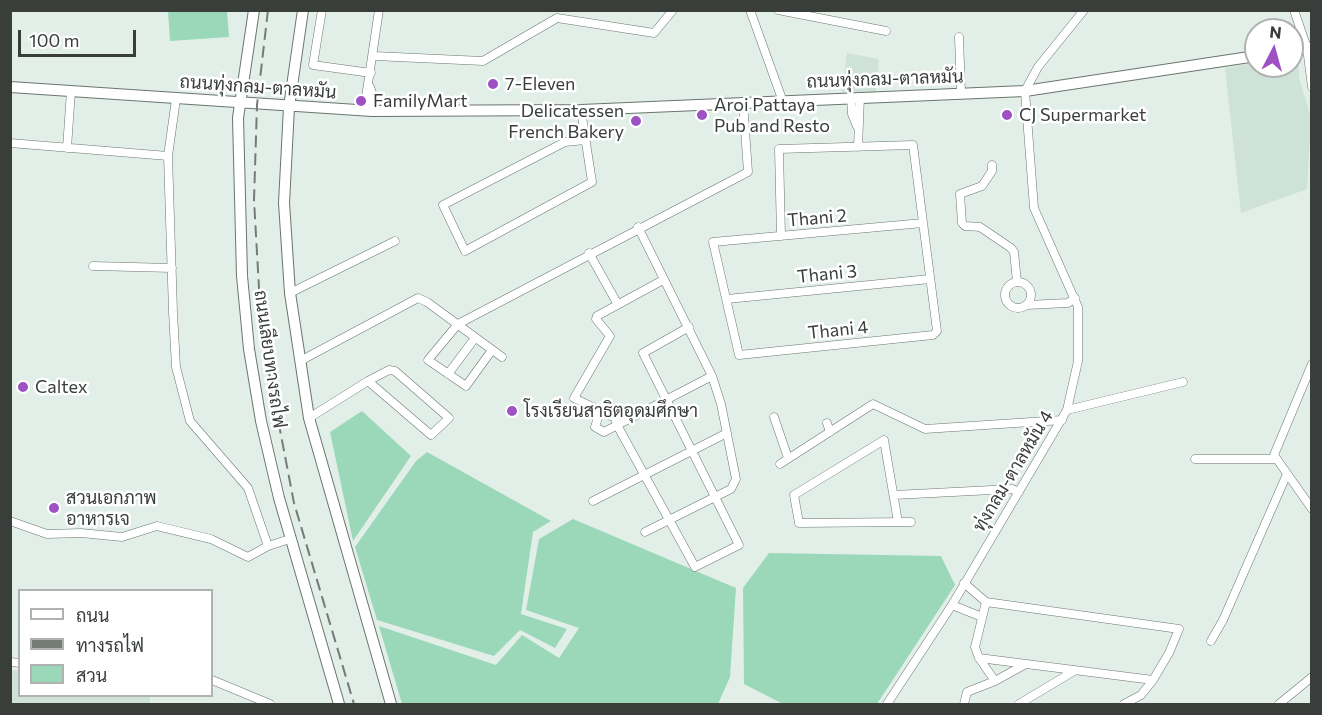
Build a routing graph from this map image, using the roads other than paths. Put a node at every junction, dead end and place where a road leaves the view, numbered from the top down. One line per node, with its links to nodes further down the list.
1 (254, 10): 26 (street, ถนนเลียบทางรถไฟ)
2 (303, 10): 27 (street, ถนนเลียบทางรถไฟ)
3 (322, 10): 16 (street)
4 (380, 10): 14 (street)
5 (673, 10): 10 (street)
6 (750, 10): 24 (street)
7 (778, 10): 11 (street)
8 (1084, 10): 20 (street)
9 (1294, 10): 13 (street)
10 (558, 14): 14 (street)
11 (886, 31)
12 (959, 37): 21 (street)
13 (1309, 48): 18 (street)
14 (374, 56): 16 (street)
15 (1244, 58): 20 (street, ถนนทุ่งกลม-ตาลหมัน)
16 (371, 73): 29 (street)
17 (10, 87): 19 (street, ถนนทุ่งกลม-ตาลหมัน)
18 (1311, 87)
19 (71, 91): 23 (street, ถนนทุ่งกลม-ตาลหมัน); 33 (street)
20 (1025, 91): 21 (street, ถนนทุ่งกลม-ตาลหมัน); 47 (street, ทุ่งกลม-ตาลหมัน 4)
21 (961, 93): 22 (street, ถนนทุ่งกลม-ตาลหมัน)
22 (855, 97): 24 (street, ถนนทุ่งกลม-ตาลหมัน); 32 (street)
23 (176, 99): 26 (street, ถนนทุ่งกลม-ตาลหมัน); 34 (street)
24 (782, 99): 25 (street, ถนนทุ่งกลม-ตาลหมัน)
25 (743, 102): 28 (street, ถนนทุ่งกลม-ตาลหมัน); 37 (street)
26 (239, 103): 27 (street, ถนนทุ่งกลม-ตาลหมัน); 89 (street, ถนนเลียบทางรถไฟ)
27 (289, 107): 29 (street, ถนนทุ่งกลม-ตาลหมัน); 46 (street, ถนนเลียบทางรถไฟ)
28 (581, 110): 29 (street, ถนนทุ่งกลม-ตาลหมัน); 30 (street)
29 (368, 111)
30 (585, 140): 30 (street)
31 (10, 143): 33 (street)
32 (858, 147): 36 (street); 38 (street)
33 (67, 148): 34 (street)
34 (168, 156): 42 (street)
35 (992, 165): 45 (street)
36 (923, 223): 38 (street, Thani 2); 43 (street)
37 (638, 227): 40 (street); 44 (street)
38 (781, 236): 48 (street, Thani 2)
39 (395, 241): 46 (street)
40 (588, 253): 49 (street); 51 (street)
41 (93, 266): 42 (street)
42 (172, 268): 90 (street)
43 (930, 279): 48 (street, Thani 3); 48 (street, Thani 4)
44 (663, 280): 49 (street); 52 (street)
45 (1017, 282): 50 (street); 50 (street)
46 (290, 292): 56 (street, ถนนเลียบทางรถไฟ)
47 (1075, 298): 50 (street); 63 (street, ทุ่งกลม-ตาลหมัน 4)
48 (727, 299)
49 (617, 303): 64 (street)
50 (1027, 306)
51 (458, 324): 53 (street); 56 (street); 58 (street)
52 (689, 327): 59 (street); 62 (street)
53 (475, 338): 54 (street); 58 (street)
54 (492, 350): 55 (street); 58 (street)
55 (502, 357)
56 (300, 361): 66 (street, ถนนเลียบทางรถไฟ)
57 (1311, 364): 75 (street)
58 (448, 374)
59 (712, 376): 62 (street); 71 (street)
60 (368, 381): 60 (street); 66 (street)
61 (1183, 382): 63 (street)
62 (666, 400): 69 (street); 72 (street)
63 (1067, 410): 67 (street, ทุ่งกลม-ตาลหมัน 4)
64 (600, 411): 69 (street); 69 (street)
65 (774, 417): 73 (street)
66 (309, 418): 106 (street, ถนนเลียบทางรถไฟ)
67 (1062, 420): 70 (street); 79 (street, ทุ่งกลม-ตาลหมัน 4)
68 (827, 423): 70 (street)
69 (617, 425): 77 (street)
70 (830, 432): 73 (street)
71 (727, 433): 72 (street); 81 (street)
72 (690, 449): 77 (street); 81 (street)
73 (788, 458): 76 (street)
74 (1195, 459): 75 (street)
75 (1274, 459): 78 (street)
76 (780, 464)
77 (642, 473): 82 (street); 85 (street)
78 (1287, 474): 83 (street); 95 (street)
79 (1019, 492): 80 (street); 91 (street, ทุ่งกลม-ตาลหมัน 4)
80 (894, 495): 86 (street); 86 (street)
81 (716, 497): 85 (street); 85 (street)
82 (593, 501)
83 (1311, 509)
84 (10, 521): 90 (street)
85 (669, 522): 88 (street)
86 (898, 522): 87 (street)
87 (911, 522)
88 (645, 532)
89 (290, 539): 90 (street); 105 (street, ถนนเลียบทางรถไฟ)
90 (268, 546)
91 (964, 583): 92 (street); 93 (street, ทุ่งกลม-ตาลหมัน 4)
92 (986, 602): 94 (street); 101 (street)
93 (952, 605): 94 (street); 107 (street, ทุ่งกลม-ตาลหมัน 4)
94 (982, 617): 96 (street)
95 (1210, 640)
96 (979, 658): 97 (street); 102 (street)
97 (1024, 665): 98 (street); 102 (street)
98 (1075, 670): 101 (street); 109 (street)
99 (1311, 677): 103 (street)
100 (213, 680): 104 (street)
101 (1153, 680): 110 (street)
102 (995, 681): 108 (street)
103 (1291, 695): 111 (street); 112 (street)
104 (270, 705)
105 (339, 705)
106 (391, 705)
107 (887, 705)
108 (964, 705)
109 (1019, 705)
110 (1124, 705)
111 (1279, 705)
112 (1296, 705)

